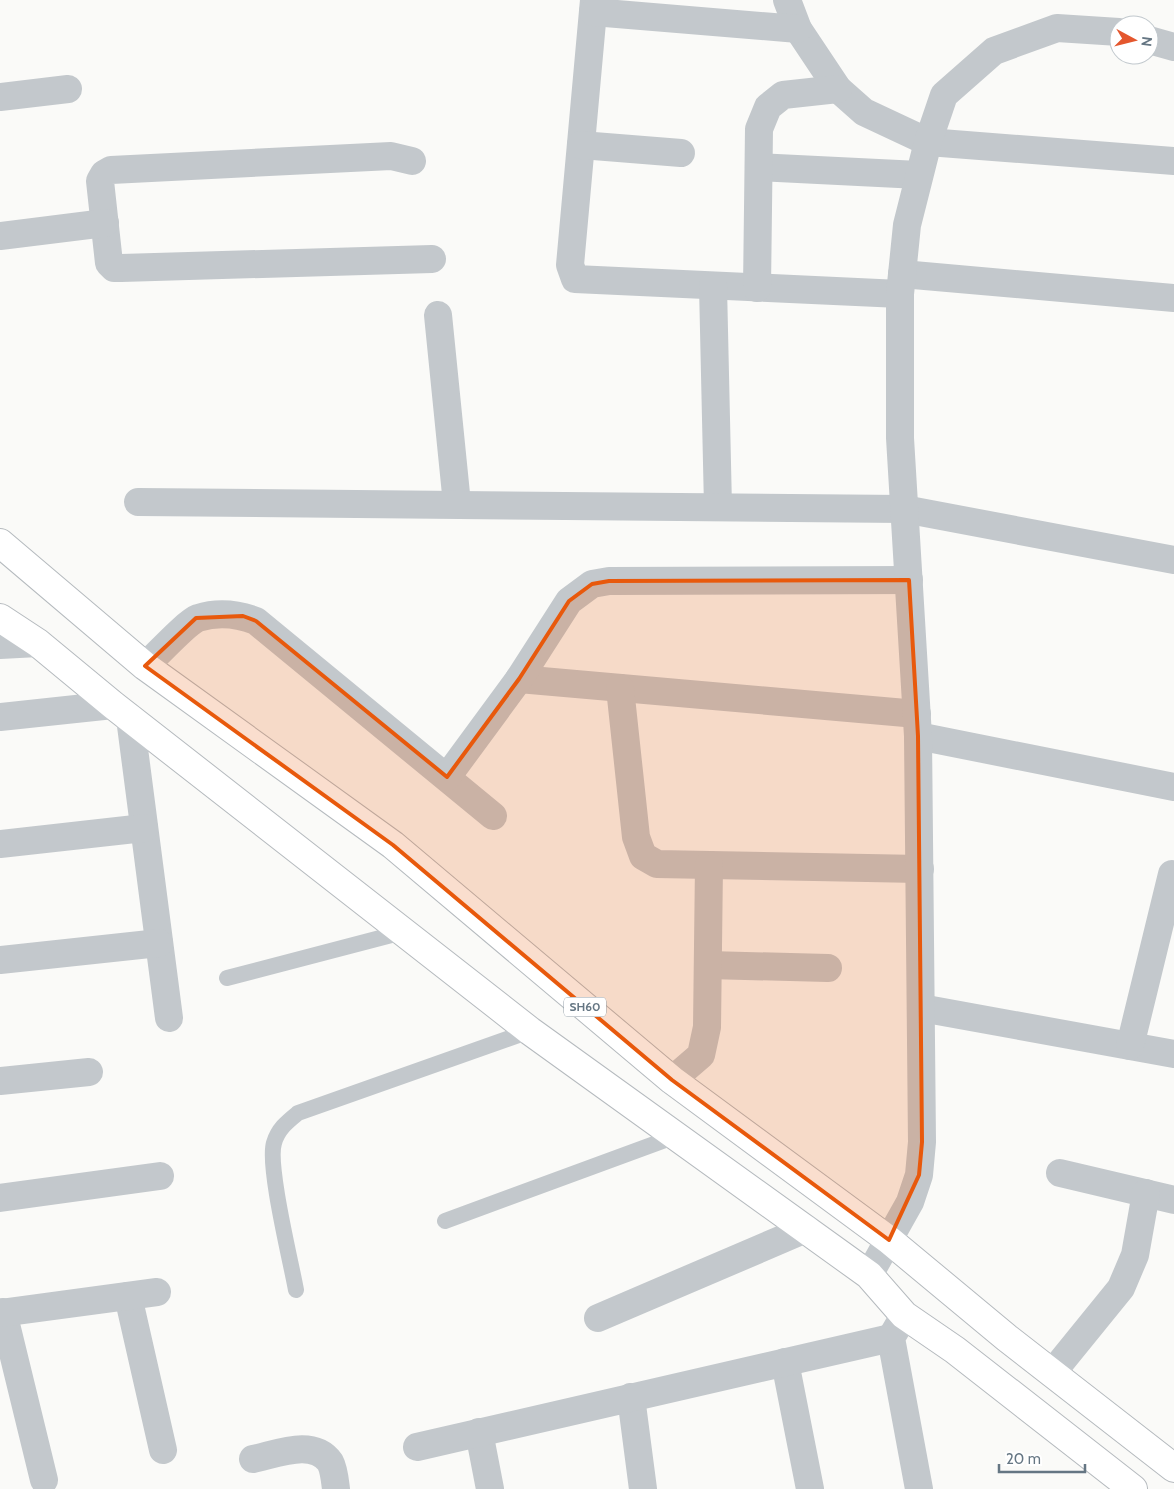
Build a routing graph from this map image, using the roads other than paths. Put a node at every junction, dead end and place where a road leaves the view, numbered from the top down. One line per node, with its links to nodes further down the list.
1 (787, 0): 3 (street)
2 (594, 6): 3 (street); 11 (street)
3 (798, 29): 8 (street)
4 (1109, 31): 10 (street)
5 (1159, 43): 6 (street)
6 (1174, 47)
7 (68, 89): 9 (street)
8 (838, 89): 10 (street); 15 (street)
9 (0, 97)
10 (928, 142): 14 (street); 16 (street)
11 (581, 145): 12 (street); 21 (street)
12 (681, 153)
13 (412, 161): 17 (street)
14 (1174, 161)
15 (758, 167): 16 (street); 22 (street)
16 (919, 175): 20 (street)
17 (105, 223): 18 (street); 19 (street)
18 (0, 236)
19 (432, 258)
20 (901, 284): 22 (street); 23 (street); 28 (street)
21 (713, 286): 22 (street); 27 (street)
22 (757, 288)
23 (1174, 298)
24 (438, 315): 26 (street)
25 (138, 502): 26 (street)
26 (457, 504): 27 (street)
27 (718, 507): 28 (street)
28 (904, 508): 30 (street); 31 (street)
29 (0, 543): 35 (main road, SH60)
30 (1174, 560)
31 (909, 580): 36 (street); 40 (street)
32 (0, 618): 33 (main road)
33 (38, 643): 34 (street); 38 (main road)
34 (0, 645)
35 (145, 666): 41 (street); 61 (main road, SH60)
36 (520, 679): 37 (street); 41 (street)
37 (620, 688): 40 (street); 46 (street)
38 (122, 712): 39 (street); 44 (street); 49 (main road)
39 (0, 717)
40 (918, 725): 42 (street); 47 (street)
41 (447, 777): 43 (street)
42 (1174, 787)
43 (493, 816)
44 (144, 828): 45 (street); 50 (street)
45 (0, 844)
46 (709, 865): 47 (street); 52 (street)
47 (920, 869): 55 (street)
48 (1172, 874): 58 (street)
49 (403, 932): 54 (lane); 57 (main road)
50 (159, 943): 51 (street); 56 (street)
51 (0, 960)
52 (708, 964): 53 (street); 61 (street)
53 (828, 968)
54 (227, 978)
55 (921, 1008): 58 (street); 71 (street)
56 (170, 1018)
57 (530, 1031): 63 (main road); 73 (lane)
58 (1130, 1046): 59 (street)
59 (1174, 1054)
60 (89, 1072): 62 (street)
61 (672, 1080): 71 (main road, SH60)
62 (0, 1081)
63 (676, 1136): 69 (lane); 70 (main road)
64 (1060, 1173): 66 (street)
65 (160, 1176): 67 (street)
66 (1146, 1193): 68 (street); 80 (street)
67 (0, 1198)
68 (1174, 1200)
69 (445, 1221)
70 (806, 1229): 72 (main road); 77 (street)
71 (889, 1240): 72 (street); 80 (main road, SH60)
72 (869, 1275): 78 (main road)
73 (296, 1290)
74 (157, 1292): 75 (street)
75 (128, 1296): 76 (street); 84 (street)
76 (1, 1312): 87 (street)
77 (598, 1318)
78 (898, 1327): 79 (street); 92 (street); 93 (main road)
79 (785, 1362): 81 (street); 91 (street)
80 (1052, 1373): 86 (main road, SH60)
81 (631, 1398): 82 (street); 90 (street)
82 (479, 1432): 83 (street); 89 (street)
83 (416, 1447)
84 (163, 1450)
85 (253, 1460): 88 (street)
86 (1174, 1468)
87 (44, 1480)
88 (336, 1489)
89 (490, 1489)
90 (643, 1489)
91 (810, 1489)
92 (919, 1489)
93 (1133, 1489)

